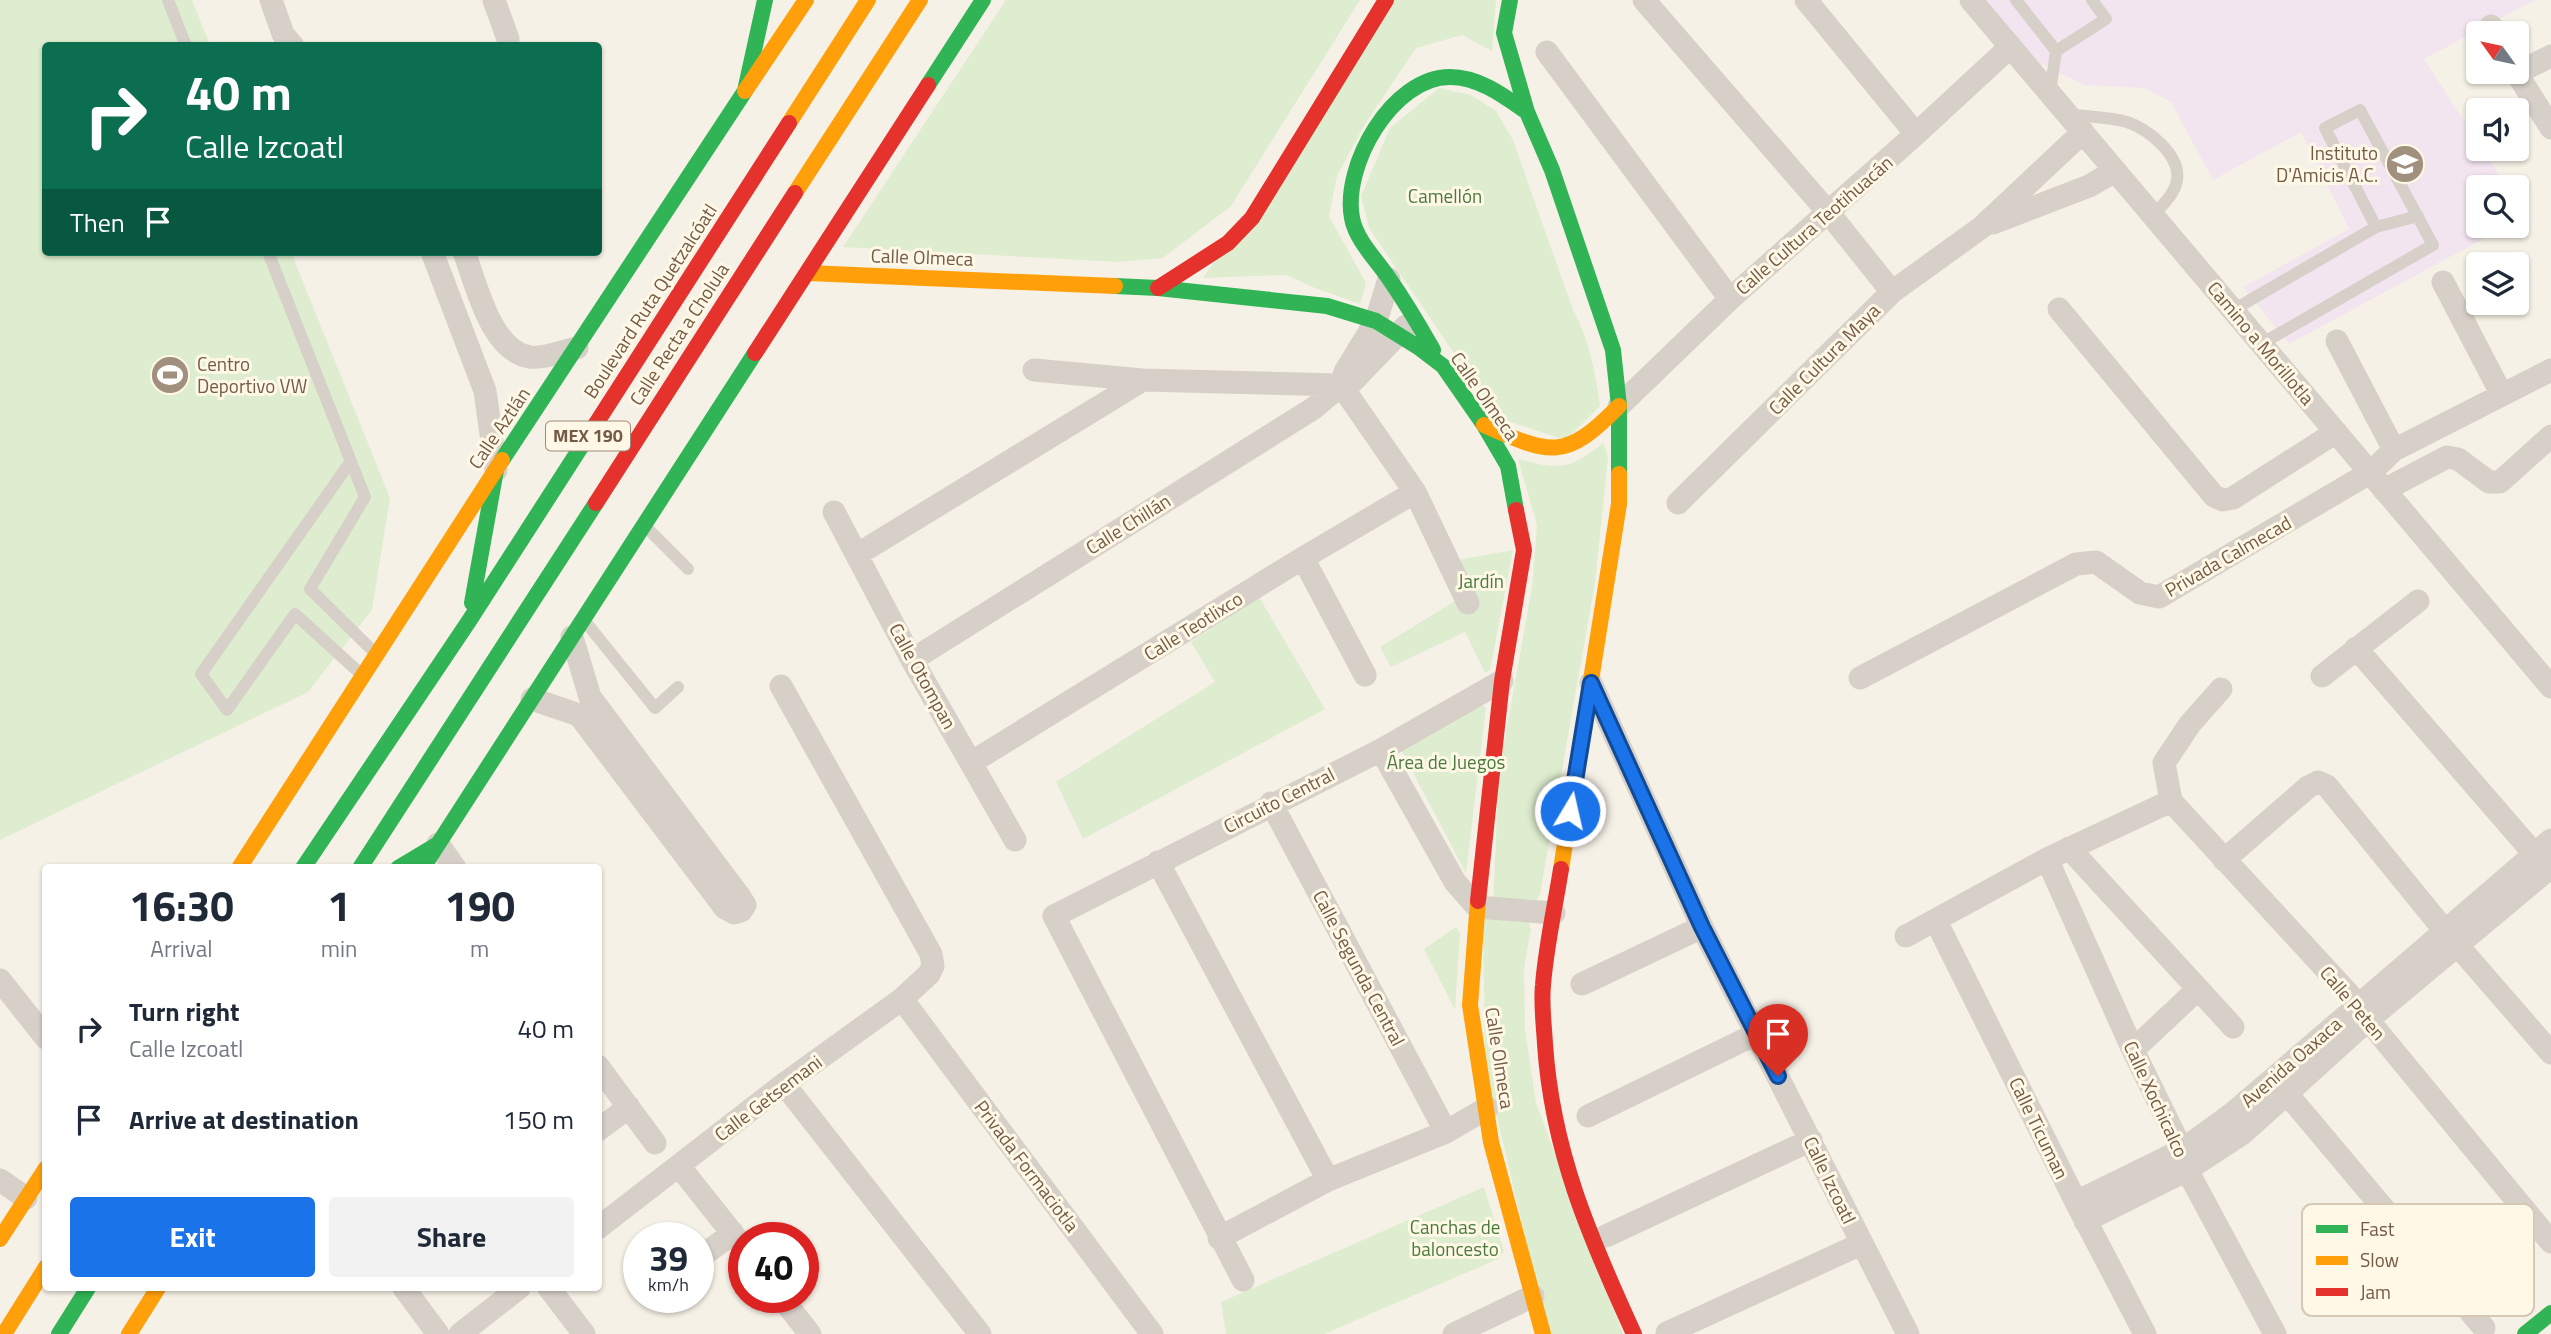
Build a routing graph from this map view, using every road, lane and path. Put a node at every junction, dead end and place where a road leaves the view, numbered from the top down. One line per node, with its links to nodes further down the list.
1 (168, 0): 16 (lane)
2 (271, 0): 17 (street)
3 (494, 0): 18 (street)
4 (765, 0): 25 (main road, Calle Aztlán)
5 (806, 0): 25 (main road)
6 (868, 0): 76 (main road, Boulevard Ruta Quetzalcóatl / MEX 190)
7 (983, 0): 41 (main road)
8 (1386, 0): 44 (main road)
9 (1510, 0): 27 (main road)
10 (1644, 0): 33 (street)
11 (1806, 0): 31 (street)
12 (1971, 0): 19 (street, Camino a Morillotla)
13 (2016, 0): 20 (lane)
14 (2092, 0): 20 (lane)
15 (927, 5): 105 (main road, Calle Recta a Cholula / MEX 190)
16 (184, 42)
17 (290, 42)
18 (508, 42)
19 (2010, 47): 26 (street, Camino a Morillotla); 31 (street, Calle Cultura Teotihuacán)
20 (2056, 51): 26 (lane)
21 (1547, 52): 46 (street)
22 (2551, 56): 23 (street)
23 (2529, 67)
24 (2523, 84): 29 (street)
25 (745, 91): 53 (main road, Calle Aztlán)
26 (2050, 93): 28 (street, Camino a Morillotla)
27 (1527, 111): 42 (main road); 59 (main road)
28 (2068, 114): 30 (street, Camino a Morillotla); 34 (lane)
29 (2551, 128)
30 (2082, 132): 32 (street, Camino a Morillotla); 36 (street, Calle Cultura Maya)
31 (1916, 134): 33 (street, Calle Cultura Teotihuacán)
32 (2115, 171): 34 (street, Camino a Morillotla); 36 (street, Calle Cultura Maya)
33 (1828, 212): 45 (street); 46 (street, Calle Cultura Teotihuacán)
34 (2153, 216): 48 (street, Camino a Morillotla)
35 (2418, 216): 37 (lane); 37 (lane); 52 (lane)
36 (1982, 227): 45 (street, Calle Cultura Maya)
37 (2376, 227): 48 (lane)
38 (270, 256): 64 (lane)
39 (434, 256): 65 (street)
40 (466, 256): 53 (street)
41 (808, 273): 44 (main road, Calle Olmeca); 70 (main road)
42 (1390, 279): 49 (street, Calle Chillán); 50 (main road)
43 (2443, 282): 58 (street)
44 (1158, 288): 49 (main road, Calle Olmeca)
45 (1892, 292): 68 (street, Calle Cultura Maya)
46 (1730, 299): 59 (street, Calle Cultura Teotihuacán)
47 (2059, 309): 61 (street)
48 (2233, 310): 52 (street, Camino a Morillotla)
49 (1376, 321): 50 (main road, Calle Olmeca); 57 (street, Calle Chillán)
50 (1406, 326): 57 (street, Calle Chillán); 60 (main road, Calle Olmeca)
51 (2337, 341): 63 (street)
52 (2261, 344): 61 (street, Camino a Morillotla)
53 (577, 348): 65 (main road, Calle Aztlán)
54 (1034, 370): 56 (street)
55 (2551, 370): 58 (street)
56 (1143, 380): 57 (street); 71 (street)
57 (1341, 385): 67 (street); 80 (street, Calle Chillán)
58 (2502, 395): 63 (street)
59 (1619, 406): 60 (main road); 87 (main road)
60 (1484, 425): 86 (main road, Calle Olmeca)
61 (2336, 432): 66 (street, Camino a Morillotla)
62 (2551, 436): 66 (street)
63 (2394, 450): 66 (street)
64 (351, 461): 79 (lane); 82 (lane)
65 (496, 470): 76 (main road); 79 (main road, Calle Aztlán)
66 (2377, 481): 84 (street, Camino a Morillotla); 85 (street, Privada Calmecad)
67 (1415, 492): 72 (street, Calle Teotlixco); 75 (street)
68 (1678, 503)
69 (834, 512): 71 (street, Calle Otompan)
70 (644, 526): 73 (lane); 77 (main road)
71 (858, 554): 80 (street, Calle Otompan)
72 (1303, 558): 81 (street); 93 (street, Calle Teotlixco)
73 (688, 569)
74 (2418, 601): 78 (street)
75 (1468, 603)
76 (469, 621): 104 (main road, Boulevard Ruta Quetzalcóatl / MEX 190)
77 (578, 628): 89 (lane); 91 (main road); 91 (street)
78 (2356, 648): 83 (street); 101 (street)
79 (377, 655): 82 (main road, Calle Aztlán)
80 (912, 660): 93 (street, Calle Otompan)
81 (1365, 675)
82 (363, 676): 103 (main road, Calle Aztlán)
83 (2322, 676)
84 (2547, 676)
85 (1860, 678)
86 (1502, 681): 92 (street, Circuito Central); 109 (main road, Calle Olmeca)
87 (1591, 683): 110 (main road); 112 (street, Calle Izcoatl)
88 (781, 686): 118 (street, Calle Getsemani)
89 (678, 687)
90 (2221, 689): 94 (street)
91 (532, 699): 97 (main road)
92 (1381, 750): 95 (street, Circuito Central); 109 (street)
93 (972, 762): 96 (street, Calle Otompan)
94 (2171, 801): 98 (street); 100 (street, Calle Peten)
95 (1271, 803): 102 (street, Circuito Central); 132 (street, Calle Segunda Central)
96 (1015, 840)
97 (438, 844): 106 (main road); 107 (main road); 108 (street)
98 (2069, 848): 99 (street); 117 (street)
99 (2047, 859): 111 (street); 123 (street, Calle Xochicalco)
100 (2224, 860): 114 (street); 119 (street, Calle Peten)
101 (2547, 861): 114 (street, Avenida Oaxaca)
102 (1158, 862): 139 (street); 148 (street, Circuito Central)
103 (242, 864)
104 (306, 864)
105 (363, 864)
106 (405, 864)
107 (426, 864)
108 (452, 864)
109 (1477, 907): 110 (street); 129 (main road, Calle Olmeca)
110 (1554, 913): 174 (main road)
111 (1936, 921): 113 (street); 143 (street, Calle Ticuman)
112 (1702, 927): 116 (street); 122 (street, Calle Izcoatl)
113 (1906, 936)
114 (2452, 938): 119 (street, Avenida Oaxaca); 124 (street)
115 (0, 981): 121 (street)
116 (1583, 984)
117 (2198, 989): 120 (street); 123 (street)
118 (902, 999): 126 (street, Calle Getsemani); 171 (street, Privada Formaciotla)
119 (2363, 1012): 127 (street, Avenida Oaxaca); 135 (street, Avenida Oaxaca); 142 (street, Calle Peten)
120 (2232, 1027)
121 (42, 1032)
122 (1756, 1034): 130 (street); 133 (street, Calle Izcoatl)
123 (2133, 1050): 135 (street, Calle Xochicalco)
124 (2551, 1052)
125 (602, 1071): 128 (street)
126 (784, 1084): 136 (street, Calle Getsemani); 170 (street)
127 (2288, 1095): 135 (street, Avenida Oaxaca); 141 (street)
128 (629, 1107): 131 (street); 134 (street)
129 (1487, 1108): 132 (street); 159 (main road, Calle Olmeca)
130 (1588, 1116)
131 (602, 1127)
132 (1446, 1132): 139 (street)
133 (1811, 1140): 147 (street); 151 (street, Calle Izcoatl)
134 (655, 1143)
135 (2184, 1160): 143 (street, Avenida Oaxaca); 178 (street, Calle Xochicalco)
136 (679, 1166): 145 (street, Calle Getsemani); 146 (street)
137 (42, 1174): 140 (main road)
138 (0, 1180): 140 (street)
139 (1328, 1180): 148 (street)
140 (26, 1198): 149 (main road)
141 (2380, 1204)
142 (2520, 1204)
143 (2080, 1211): 177 (street, Calle Ticuman)
144 (2534, 1221): 150 (street, Calle Peten)
145 (602, 1225)
146 (728, 1227)
147 (1606, 1236)
148 (1219, 1238): 153 (street)
149 (0, 1239)
150 (2551, 1242)
151 (1860, 1244): 175 (street); 176 (street, Calle Izcoatl)
152 (42, 1273): 164 (main road)
153 (1243, 1280)
154 (86, 1291): 165 (main road)
155 (156, 1291): 166 (main road)
156 (406, 1291): 167 (street)
157 (515, 1291): 168 (street)
158 (551, 1291): 169 (street)
159 (1533, 1296): 172 (street); 173 (main road, Calle Olmeca)
160 (790, 1313): 163 (street)
161 (2474, 1316): 162 (street)
162 (2484, 1328)
163 (800, 1330)
164 (4, 1334)
165 (59, 1334)
166 (129, 1334)
167 (438, 1334)
168 (460, 1334)
169 (584, 1334)
170 (980, 1334)
171 (1152, 1334)
172 (1454, 1334)
173 (1543, 1334)
174 (1634, 1334)
175 (1667, 1334)
176 (1908, 1334)
177 (2145, 1334)
178 (2276, 1334)

